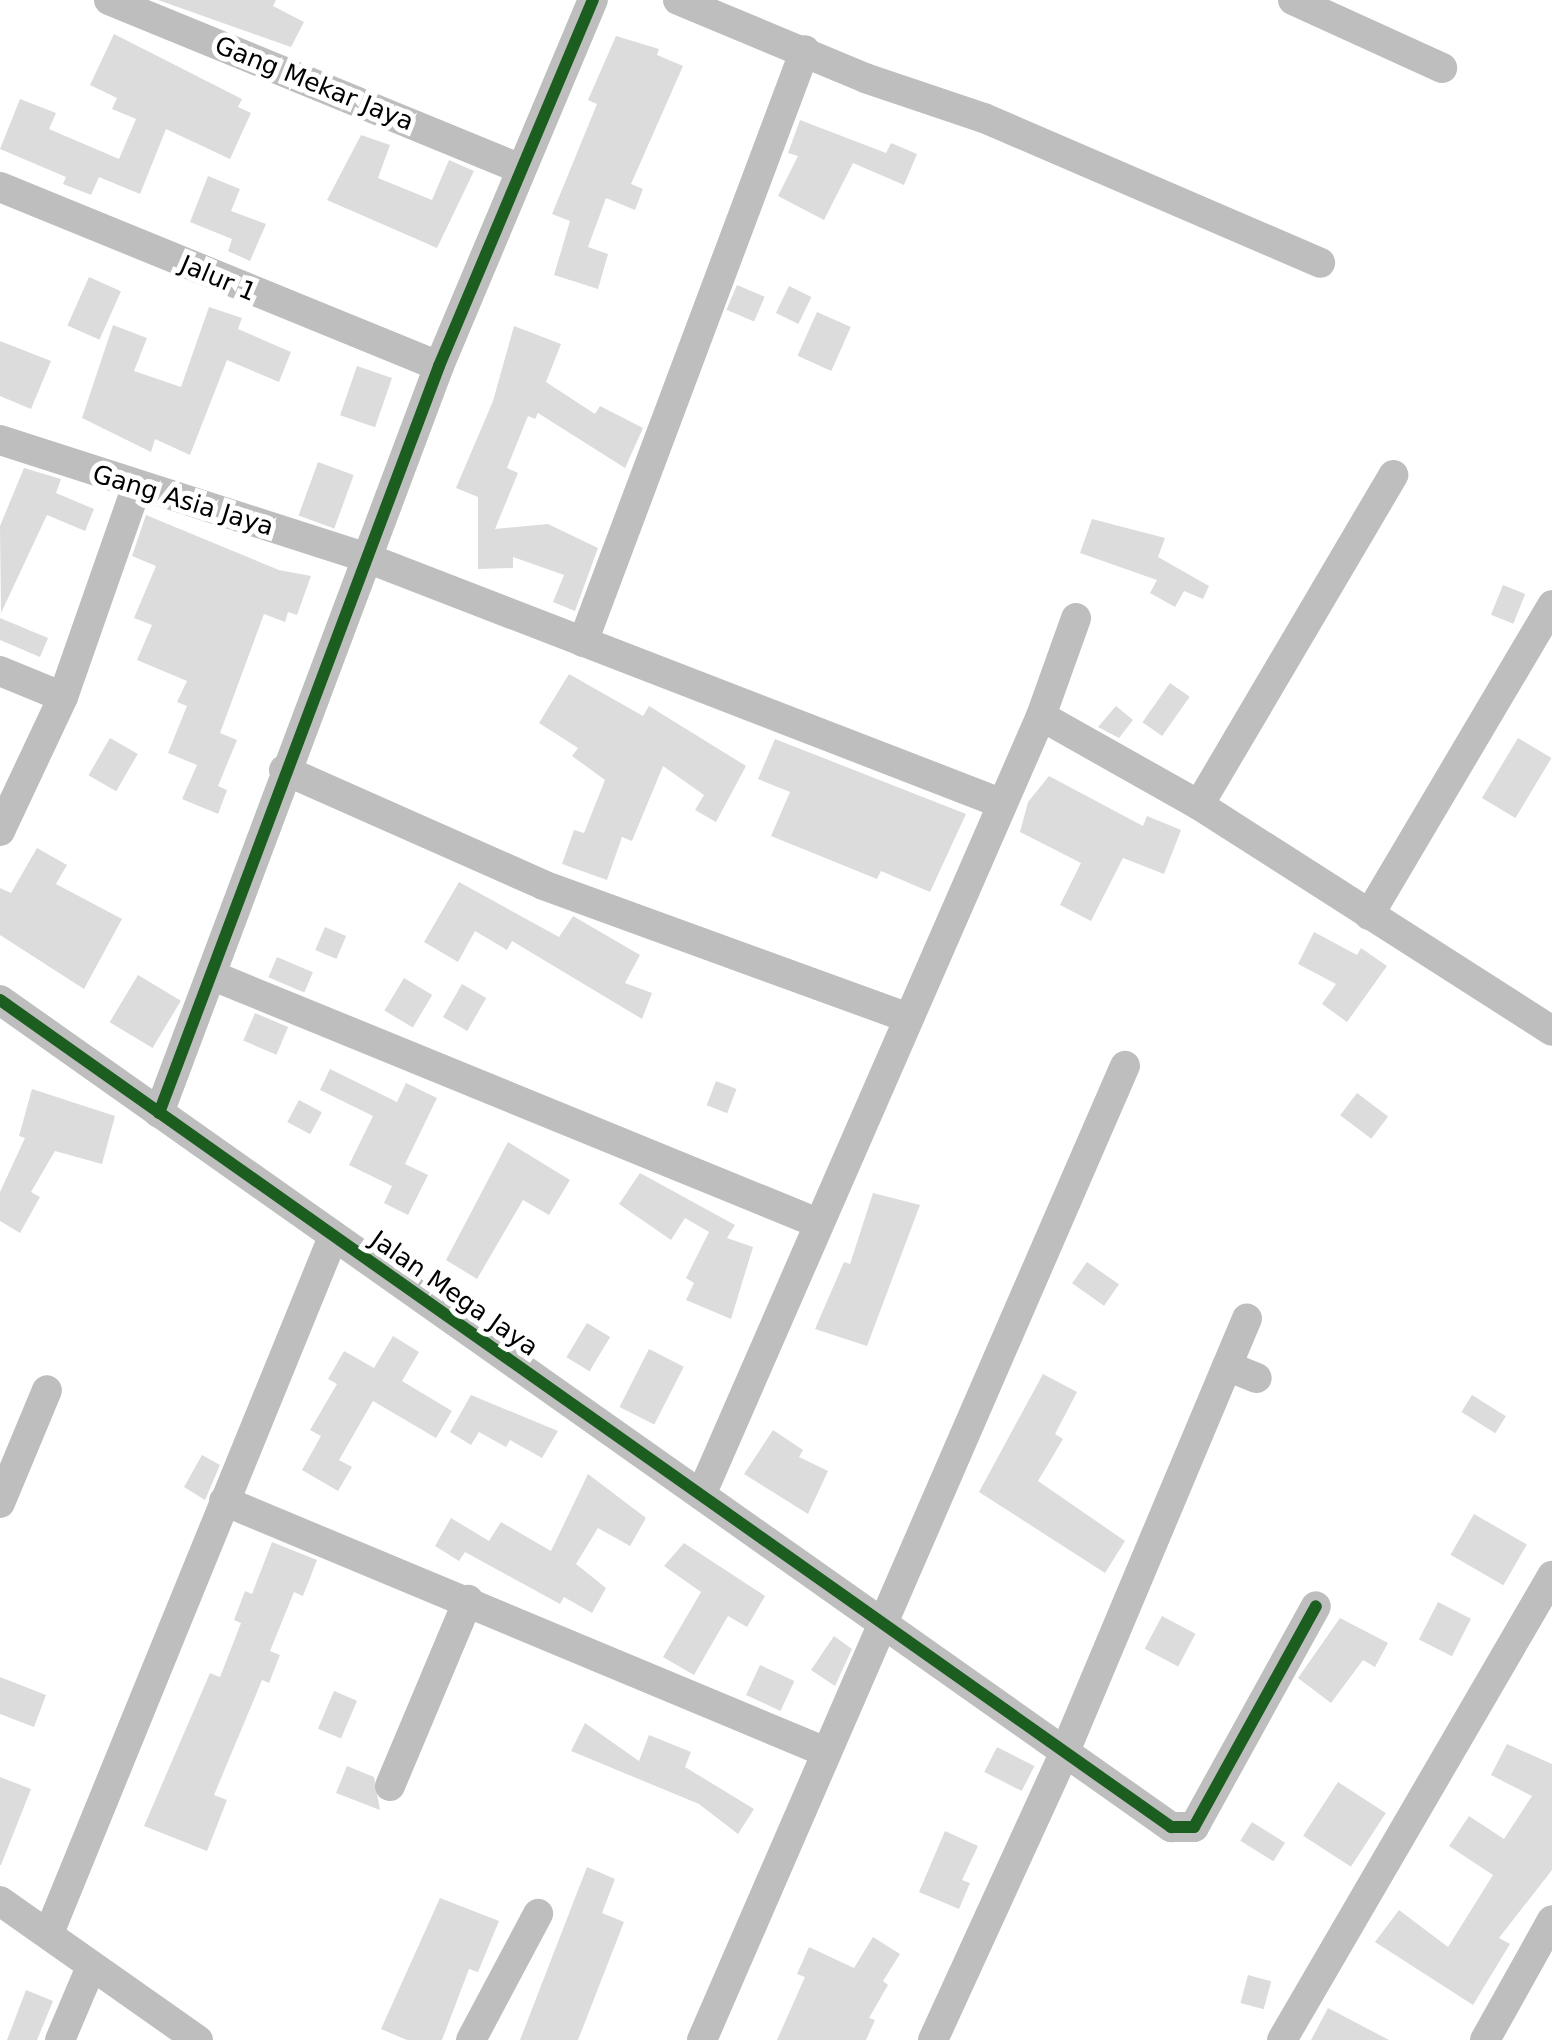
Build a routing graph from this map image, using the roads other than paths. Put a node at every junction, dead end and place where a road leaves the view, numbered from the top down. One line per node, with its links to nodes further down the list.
1 (109, 0): 7 (street, Gang Mekar Jaya)
2 (594, 0): 7 (street)
3 (678, 0): 5 (street)
4 (1293, 0): 6 (street)
5 (805, 50): 9 (street); 17 (street)
6 (1442, 68)
7 (519, 168): 10 (street)
8 (0, 186): 10 (street, Jalur 1)
9 (1320, 264)
10 (438, 366): 14 (street)
11 (0, 440): 13 (street, Gang Asia Jaya)
12 (1393, 475): 23 (street)
13 (136, 488): 14 (street, Gang Asia Jaya); 19 (street)
14 (366, 558): 17 (street, Gang Asia Jaya); 21 (street)
15 (1552, 605): 25 (street)
16 (1076, 618): 20 (street)
17 (583, 642): 22 (street, Gang Asia Jaya)
18 (0, 671): 19 (street)
19 (63, 697): 24 (street)
20 (1042, 716): 22 (street); 23 (street)
21 (284, 770): 26 (street); 28 (street)
22 (998, 802): 28 (street)
23 (1199, 805): 25 (street)
24 (0, 831)
25 (1369, 915): 29 (street)
26 (211, 975): 31 (street); 32 (street)
27 (0, 1000): 31 (street, Jalan Mega Jaya)
28 (905, 1017): 32 (street)
29 (1552, 1030)
30 (1125, 1066): 44 (street)
31 (158, 1112): 33 (street, Jalan Mega Jaya)
32 (815, 1222): 38 (street)
33 (333, 1237): 38 (street, Jalan Mega Jaya); 39 (street)
34 (1247, 1318): 35 (street)
35 (1227, 1366): 36 (street); 45 (street)
36 (1257, 1378)
37 (47, 1390): 40 (street)
38 (701, 1495): 44 (street, Jalan Mega Jaya)
39 (224, 1501): 42 (street); 51 (street)
40 (0, 1503)
41 (1552, 1576): 58 (street)
42 (468, 1600): 46 (street); 47 (street)
43 (1316, 1606): 45 (street, Jalan Mega Jaya)
44 (880, 1627): 45 (street, Jalan Mega Jaya); 46 (street)
45 (1066, 1750): 57 (street)
46 (823, 1751): 56 (street)
47 (390, 1786)
48 (0, 1901): 51 (street)
49 (538, 1914): 55 (street)
50 (1552, 1920): 59 (street)
51 (49, 1933): 52 (street)
52 (92, 1967): 53 (street); 54 (street)
53 (60, 2040)
54 (198, 2040)
55 (470, 2040)
56 (702, 2040)
57 (933, 2040)
58 (1282, 2040)
59 (1485, 2040)

